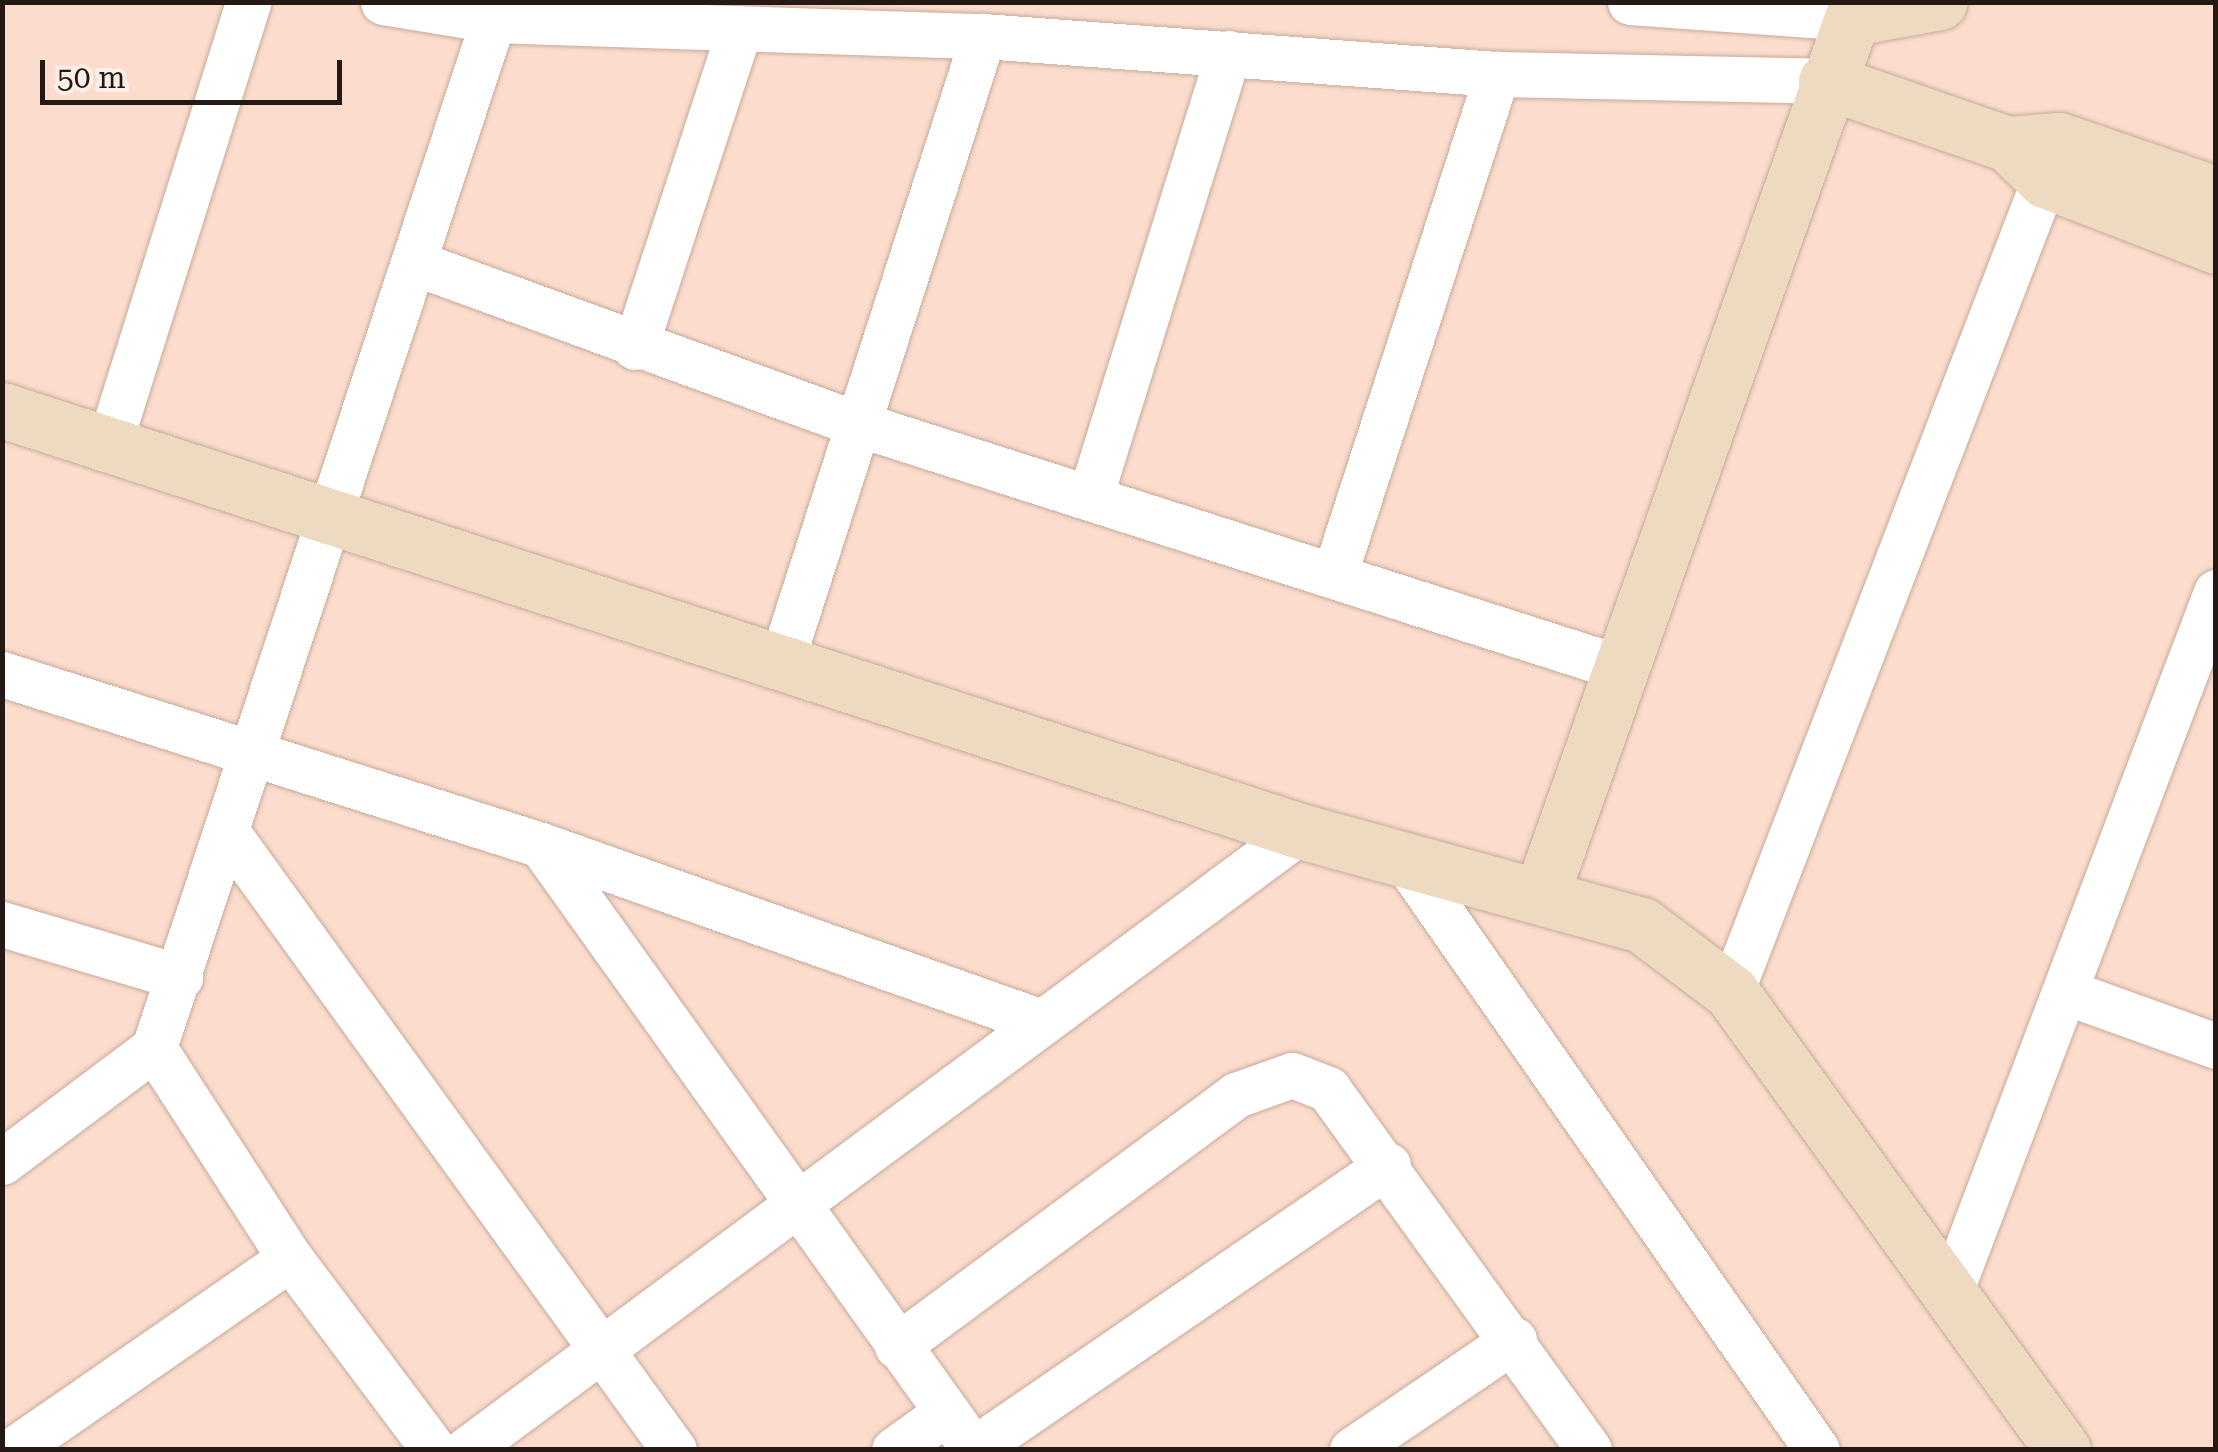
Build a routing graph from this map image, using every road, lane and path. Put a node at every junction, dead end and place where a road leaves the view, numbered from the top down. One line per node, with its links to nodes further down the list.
1 (248, 2): 19 (street)
2 (383, 2): 6 (street)
3 (1630, 2): 5 (street)
4 (1940, 2): 5 (street)
5 (1854, 10): 11 (street)
6 (496, 11): 7 (street); 15 (street)
7 (739, 30): 8 (street); 16 (street)
8 (983, 36): 9 (street); 18 (street)
9 (1228, 53): 10 (street); 20 (street)
10 (1497, 74): 11 (street); 22 (street)
11 (1826, 81): 12 (street); 25 (street)
12 (2037, 155): 13 (street); 14 (street); 35 (street)
13 (2216, 194)
14 (2216, 246)
15 (415, 263): 16 (street); 21 (street)
16 (634, 347): 18 (street)
17 (2, 410): 19 (street)
18 (858, 424): 20 (street); 24 (street)
19 (109, 444): 21 (street)
20 (1091, 494): 22 (street)
21 (332, 520): 24 (street); 27 (street)
22 (1335, 573): 25 (street)
23 (2211, 620): 36 (street)
24 (780, 666): 28 (street)
25 (1621, 668): 32 (street)
26 (2, 674): 27 (street)
27 (253, 757): 29 (street); 30 (street)
28 (1300, 831): 31 (street); 37 (street)
29 (229, 835): 34 (street); 47 (street)
30 (541, 844): 37 (street); 42 (street)
31 (1403, 858): 32 (street); 57 (street)
32 (1541, 895): 35 (street)
33 (2, 924): 34 (street)
34 (180, 977): 39 (street)
35 (1731, 992): 44 (street)
36 (2066, 992): 38 (street); 44 (street)
37 (1036, 1020): 42 (street)
38 (2216, 1046)
39 (154, 1048): 40 (street); 43 (street)
40 (2, 1162)
41 (1388, 1165): 45 (street); 46 (street); 49 (street)
42 (796, 1209): 46 (street); 47 (street)
43 (290, 1258): 50 (street); 51 (street)
44 (1948, 1295): 58 (street)
45 (1514, 1340): 55 (street); 56 (street)
46 (898, 1346): 48 (street)
47 (601, 1355): 52 (street); 53 (street)
48 (947, 1412): 49 (street); 54 (street)
49 (974, 1449)
50 (13, 1450)
51 (434, 1450)
52 (466, 1450)
53 (674, 1450)
54 (894, 1450)
55 (1352, 1450)
56 (1589, 1450)
57 (1817, 1450)
58 (2062, 1450)

